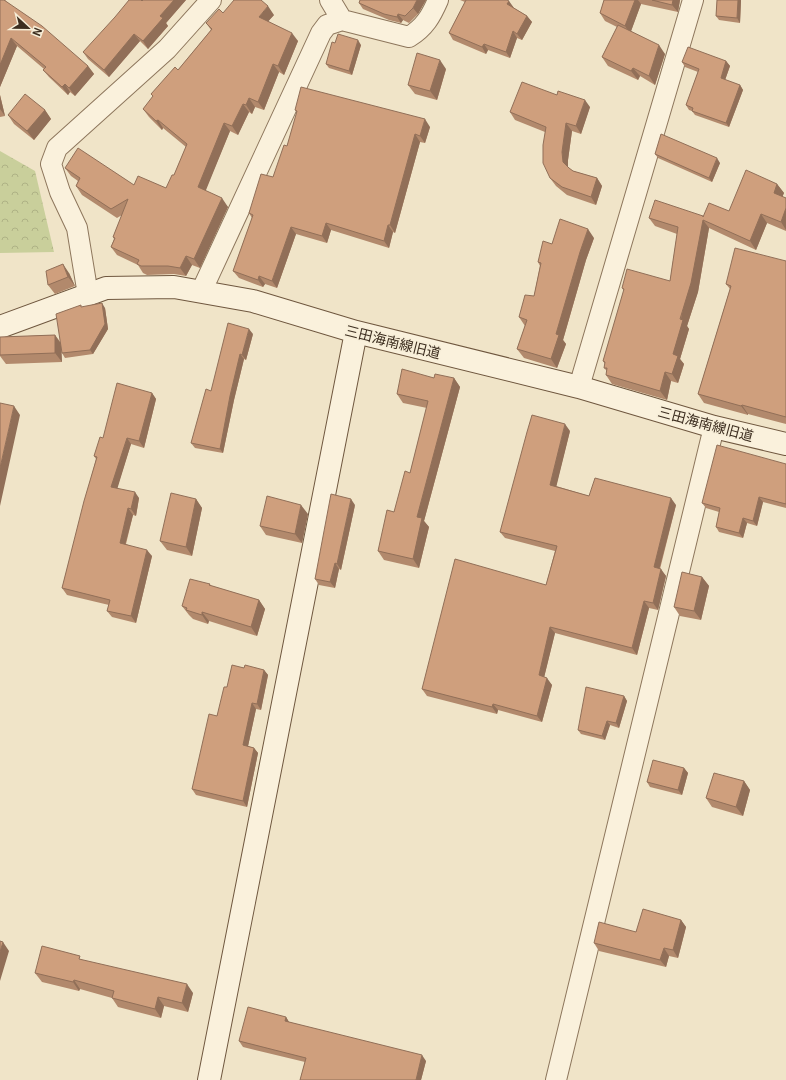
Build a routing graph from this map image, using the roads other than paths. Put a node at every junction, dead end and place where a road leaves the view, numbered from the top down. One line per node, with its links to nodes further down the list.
1 (211, 0): 7 (street)
2 (330, 0): 5 (street)
3 (438, 0): 5 (street)
4 (693, 0): 10 (street)
5 (342, 20): 6 (street)
6 (201, 292): 7 (street, 三田海南線旧道); 9 (street, 三田海南線旧道)
7 (88, 295): 8 (street, 三田海南線旧道)
8 (0, 327)
9 (356, 332): 10 (street, 三田海南線旧道); 13 (street)
10 (579, 387): 11 (street, 三田海南線旧道)
11 (714, 427): 12 (street, 三田海南線旧道); 14 (street)
12 (786, 444)
13 (209, 1080)
14 (556, 1080)

